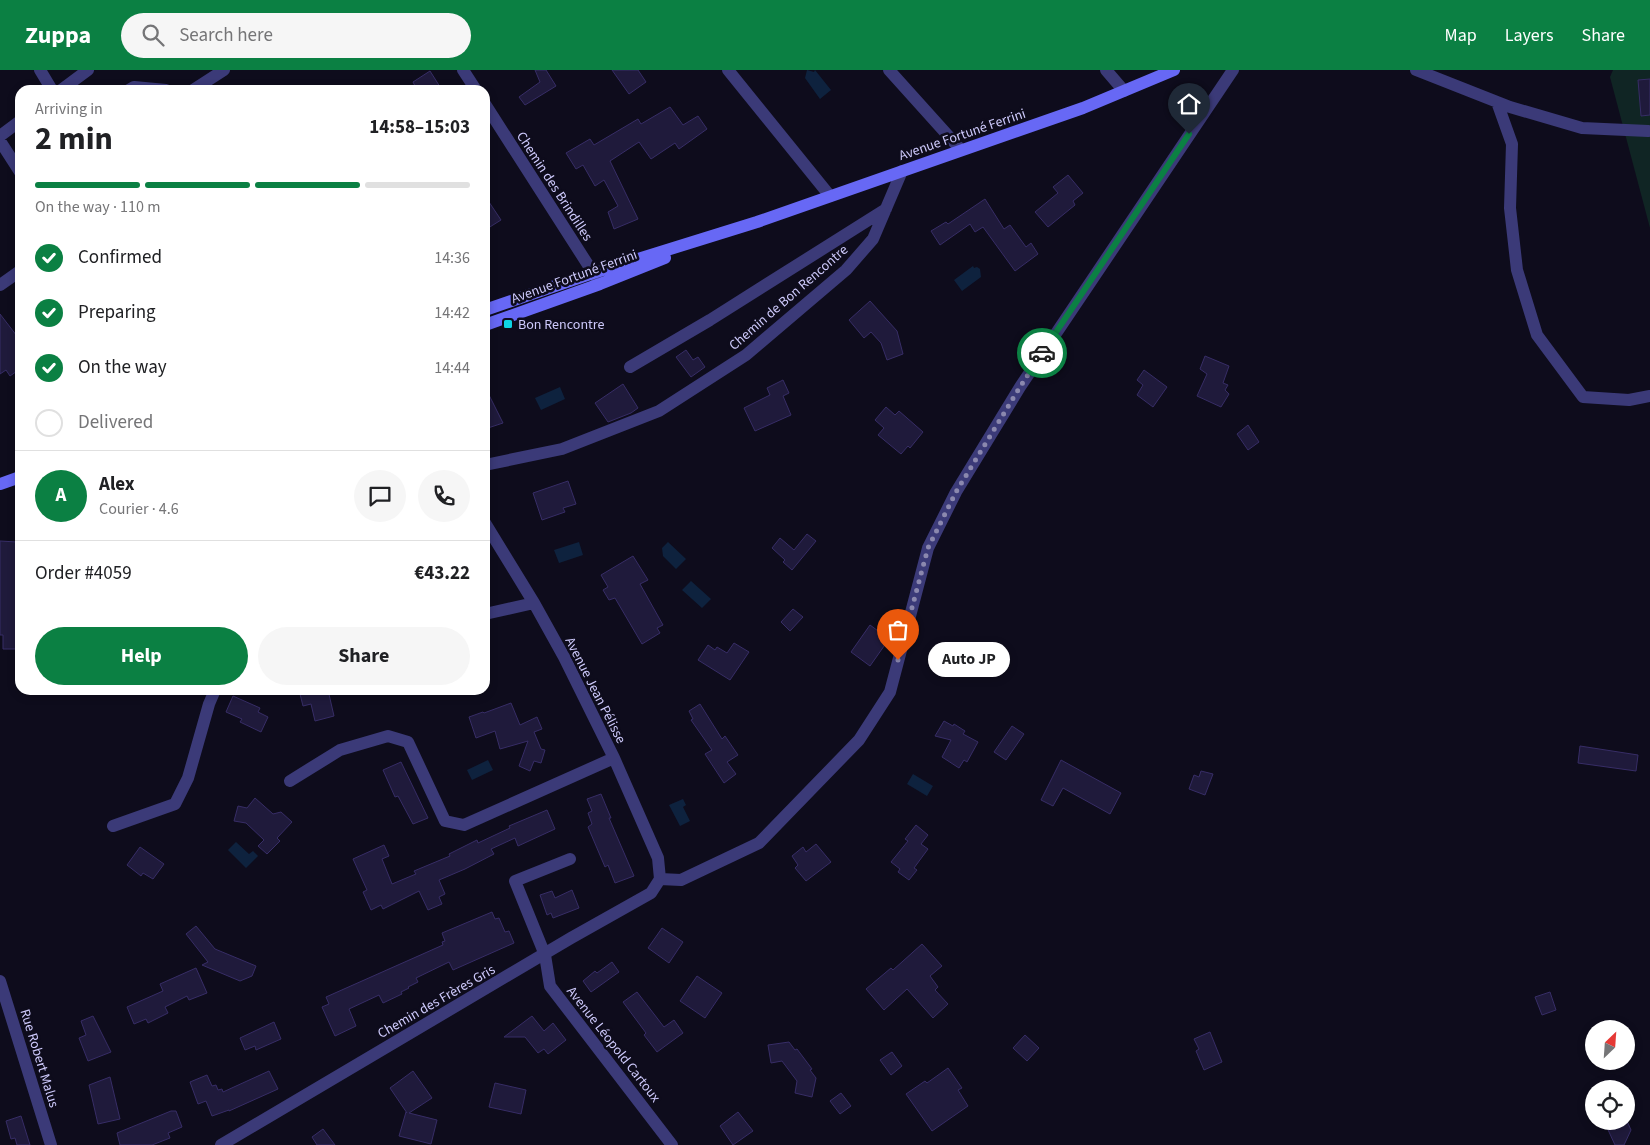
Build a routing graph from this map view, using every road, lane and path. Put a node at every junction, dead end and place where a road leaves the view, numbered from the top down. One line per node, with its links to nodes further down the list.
1 (40, 70): 12 (street)
2 (88, 70): 13 (street)
3 (224, 70): 14 (street)
4 (463, 70): 15 (street)
5 (728, 70): 26 (street)
6 (889, 70): 23 (street)
7 (1106, 70): 16 (street)
8 (1174, 70): 11 (main road, Avenue Fortuné Ferrini)
9 (1232, 70): 50 (street)
10 (1416, 70): 17 (street)
11 (1159, 73): 16 (main road, Avenue Fortuné Ferrini)
12 (49, 85)
13 (68, 85)
14 (201, 85)
15 (473, 85)
16 (1124, 92): 23 (main road, Avenue Fortuné Ferrini)
17 (1497, 102): 20 (street); 36 (street)
18 (490, 112): 29 (street, Chemin des Brindilles)
19 (15, 125): 21 (street)
20 (1648, 131)
21 (0, 136)
22 (0, 141): 24 (street)
23 (961, 150): 25 (main road, Avenue Fortuné Ferrini)
24 (15, 157)
25 (902, 171): 26 (main road, Avenue Fortuné Ferrini); 27 (street, Chemin de Bon Rencontre)
26 (830, 196): 28 (main road, Avenue Fortuné Ferrini)
27 (886, 209): 35 (street); 37 (street, Chemin de Bon Rencontre)
28 (758, 222): 29 (main road, Avenue Fortuné Ferrini); 31 (main road, Avenue Fortuné Ferrini)
29 (593, 273): 31 (street, Chemin des Brindilles); 33 (main road, Avenue Fortuné Ferrini)
30 (15, 274): 32 (street)
31 (600, 284): 34 (main road, Avenue Fortuné Ferrini)
32 (0, 285)
33 (490, 308)
34 (490, 323)
35 (630, 367)
36 (1650, 396)
37 (490, 464)
38 (15, 479): 39 (main road)
39 (0, 484)
40 (15, 484): 41 (main road)
41 (0, 489)
42 (490, 531): 43 (street, Avenue Jean Pélisse)
43 (534, 603): 44 (street); 46 (street, Avenue Jean Pélisse)
44 (490, 613)
45 (213, 695): 48 (street)
46 (614, 758): 47 (street); 50 (street, Avenue Jean Pélisse)
47 (290, 780)
48 (113, 826)
49 (570, 858): 51 (street, Avenue Léopold Cartoux)
50 (660, 879): 51 (street, Chemin des Frères Gris)
51 (545, 955): 54 (street, Chemin des Frères Gris); 55 (street, Avenue Léopold Cartoux)
52 (0, 981): 53 (street, Rue Robert Malus)
53 (51, 1145)
54 (221, 1145)
55 (672, 1145)

